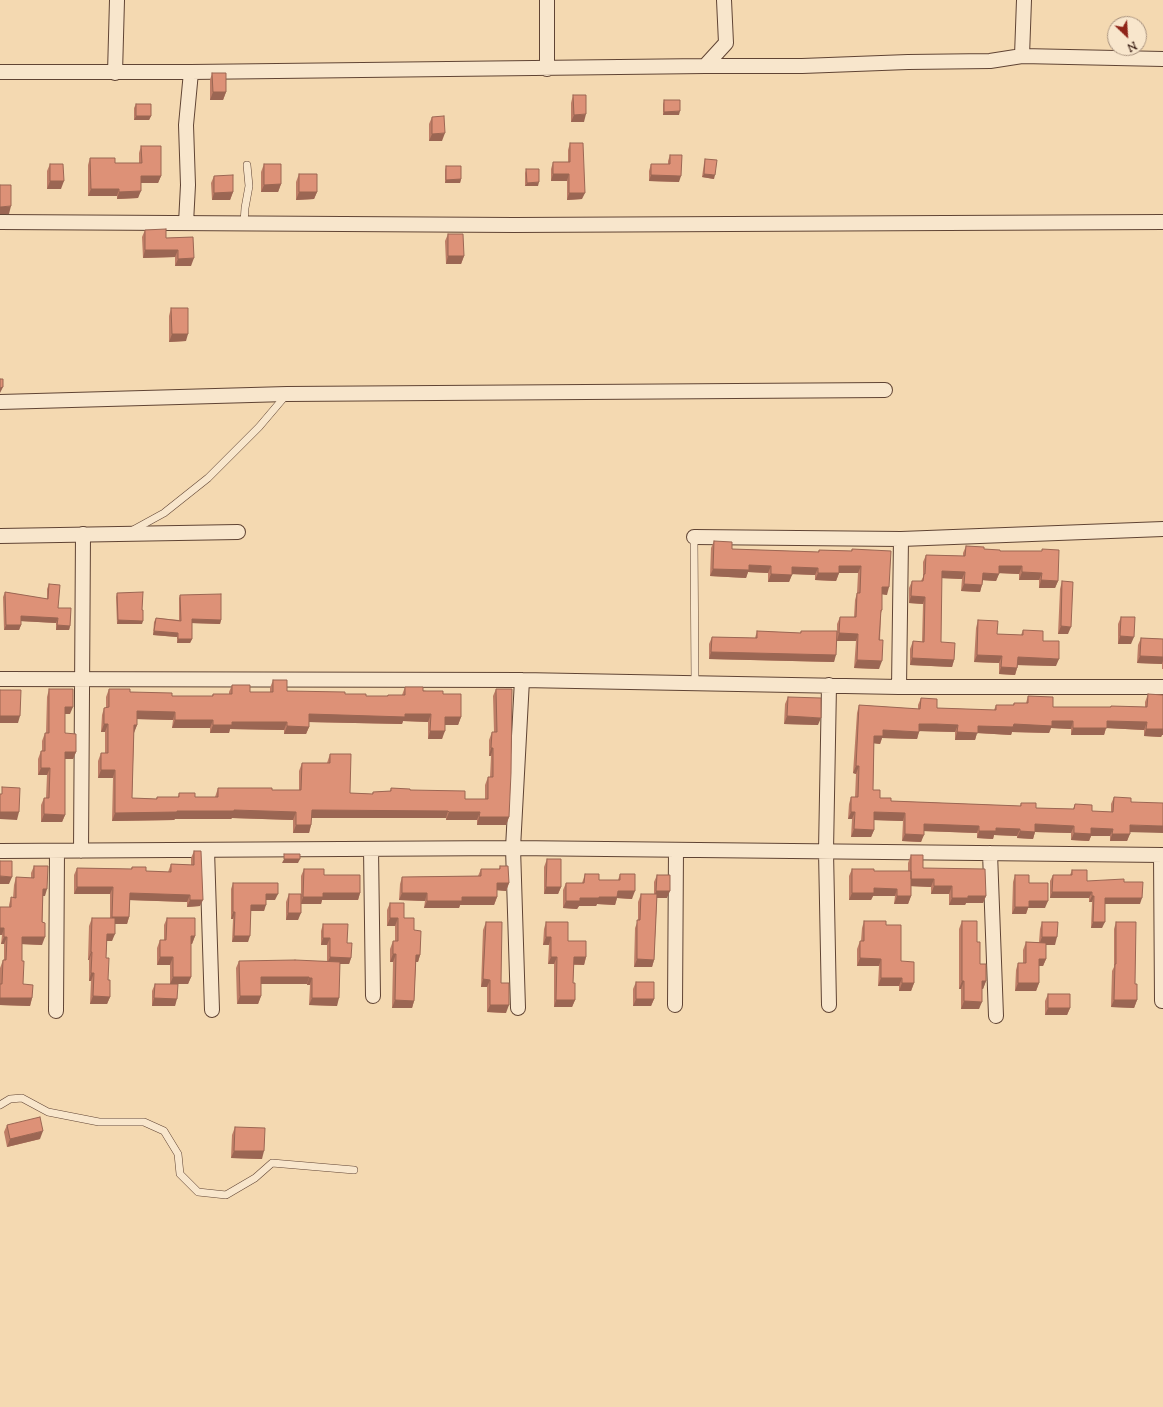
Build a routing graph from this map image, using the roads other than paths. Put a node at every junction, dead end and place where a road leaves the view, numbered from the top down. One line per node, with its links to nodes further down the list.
1 (117, 0): 11 (street)
2 (547, 0): 8 (street)
3 (724, 0): 7 (street)
4 (1024, 0): 5 (street)
5 (1022, 56): 6 (street); 7 (street)
6 (1163, 59)
7 (705, 66): 8 (street)
8 (547, 69): 10 (street)
9 (0, 72): 11 (street)
10 (191, 72): 11 (street); 15 (street)
11 (116, 73)
12 (247, 165): 16 (lane)
13 (0, 222): 15 (street)
14 (1163, 222): 16 (street)
15 (186, 223): 16 (street)
16 (244, 223)
17 (885, 390): 18 (street)
18 (287, 394): 19 (street); 23 (lane)
19 (0, 402)
20 (1163, 529): 26 (street)
21 (238, 532): 23 (street)
22 (83, 534): 23 (street); 24 (street); 28 (street)
23 (127, 534)
24 (0, 536)
25 (694, 537): 26 (street); 30 (lane)
26 (901, 539): 32 (street)
27 (0, 679): 28 (street)
28 (82, 679): 29 (street); 40 (street)
29 (522, 680): 30 (street); 34 (street)
30 (695, 682): 31 (street)
31 (829, 685): 32 (street); 41 (street)
32 (899, 687): 33 (street)
33 (1163, 687)
34 (513, 848): 35 (street); 37 (street); 48 (street)
35 (371, 849): 36 (street); 44 (street)
36 (207, 850): 40 (street); 49 (street)
37 (676, 850): 41 (street); 46 (street)
38 (0, 851): 39 (street)
39 (57, 851): 40 (street); 50 (street)
40 (81, 851)
41 (826, 851): 42 (street); 47 (street)
42 (990, 853): 43 (street); 51 (street)
43 (1162, 855): 45 (street)
44 (373, 996)
45 (1162, 1001)
46 (675, 1005)
47 (829, 1005)
48 (518, 1008)
49 (212, 1010)
50 (56, 1011)
51 (996, 1016)
52 (0, 1105): 53 (lane)
53 (354, 1170)

